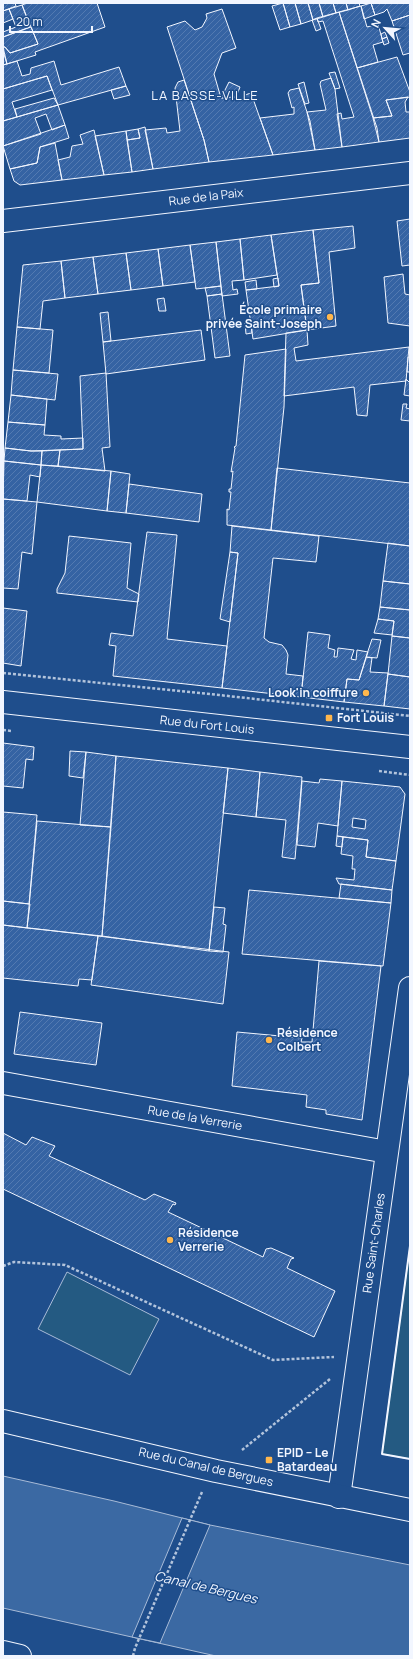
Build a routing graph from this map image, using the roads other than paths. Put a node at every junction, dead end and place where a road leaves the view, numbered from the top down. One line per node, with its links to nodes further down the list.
1 (410, 173): 2 (street, Rue de la Paix)
2 (3, 221)
3 (3, 702): 4 (street, Rue du Fort Louis)
4 (410, 747)
5 (410, 988): 7 (street, Rue Saint-Charles)
6 (3, 1083): 7 (street, Rue de la Verrerie)
7 (387, 1152): 9 (street, Rue Saint-Charles)
8 (3, 1421): 9 (street, Rue du Canal de Bergues)
9 (339, 1497): 10 (street, Rue du Canal de Bergues)
10 (410, 1510)
11 (3, 1652): 12 (street)
12 (20, 1656)

